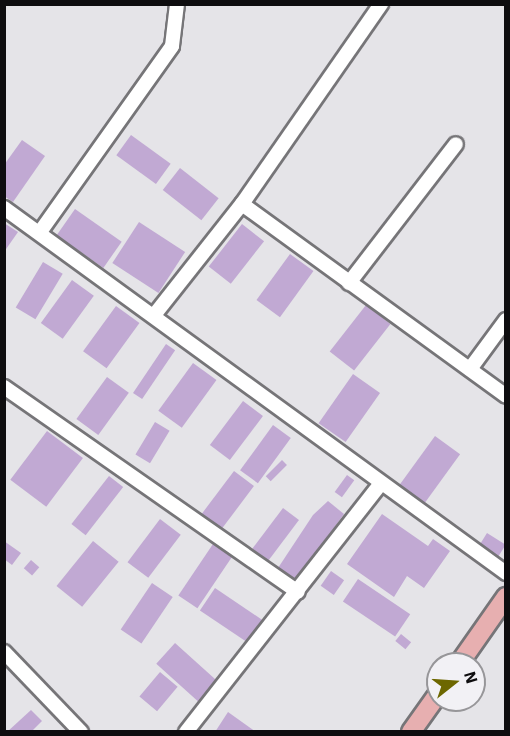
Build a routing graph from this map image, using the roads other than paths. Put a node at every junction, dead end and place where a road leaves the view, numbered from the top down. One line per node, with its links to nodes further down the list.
1 (177, 4): 6 (street)
2 (381, 4): 4 (street)
3 (456, 144): 7 (street)
4 (242, 204): 7 (street); 8 (street)
5 (4, 208): 6 (street)
6 (40, 232): 8 (street)
7 (349, 283): 10 (street)
8 (155, 314): 13 (street)
9 (506, 320): 10 (street)
10 (470, 369): 12 (street)
11 (4, 387): 15 (street)
12 (506, 396)
13 (380, 485): 14 (street); 15 (street)
14 (506, 573)
15 (298, 592): 21 (street)
16 (506, 597): 18 (main road)
17 (4, 652): 20 (street)
18 (467, 652)
19 (426, 711): 22 (main road)
20 (81, 732)
21 (186, 732)
22 (411, 732)

